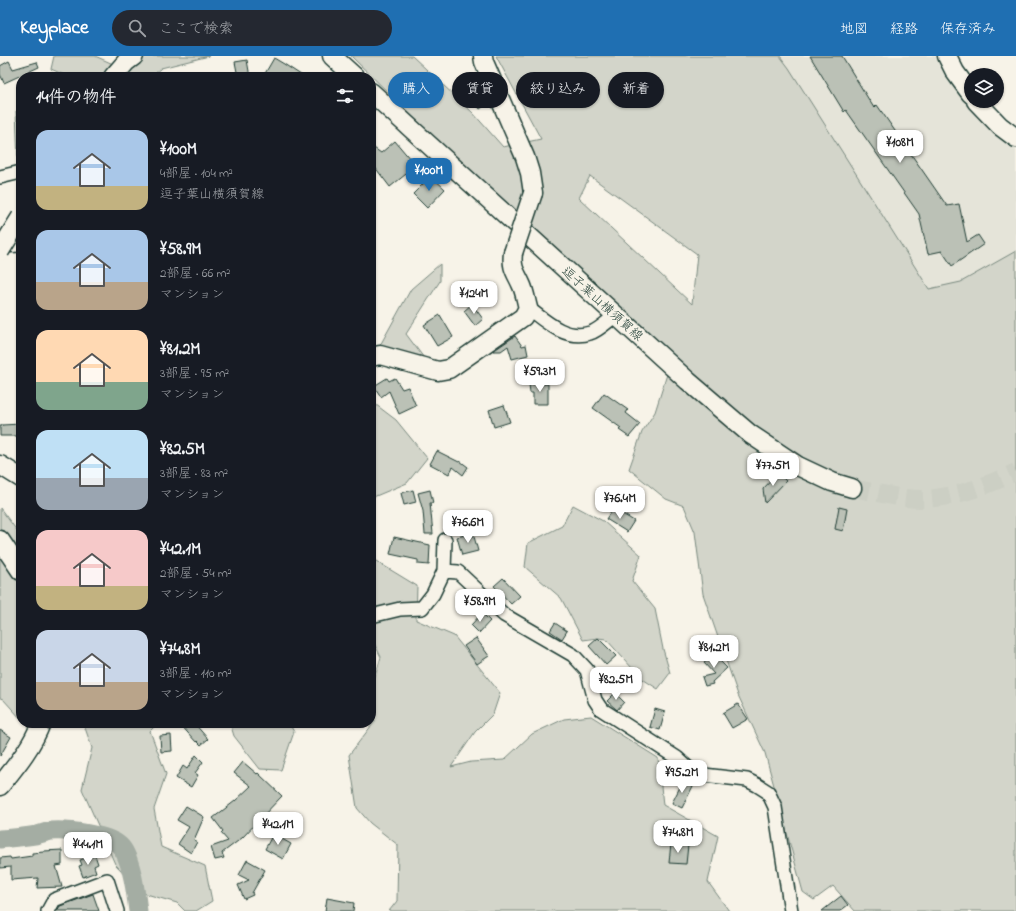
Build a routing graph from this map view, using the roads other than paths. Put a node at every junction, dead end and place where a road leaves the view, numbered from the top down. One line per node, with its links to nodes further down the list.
1 (134, 56): 5 (main road)
2 (332, 56): 6 (main road)
3 (947, 56): 7 (main road)
4 (483, 58): 17 (main road, bridge)
5 (117, 72)
6 (350, 72)
7 (964, 84)
8 (376, 97): 18 (main road, 逗子葉山横須賀線)
9 (983, 108): 10 (main road)
10 (1016, 138)
11 (16, 173): 12 (street)
12 (0, 177)
13 (16, 225): 16 (main road, bridge)
14 (16, 245): 15 (street)
15 (0, 246)
16 (0, 251)
17 (528, 308): 18 (street); 19 (main road)
18 (616, 315): 22 (main road, 逗子葉山横須賀線)
19 (376, 356)
20 (0, 465): 21 (main road)
21 (16, 475)
22 (852, 488)
23 (0, 540): 25 (main road)
24 (445, 540): 26 (street)
25 (16, 564)
26 (444, 571): 27 (street); 32 (street)
27 (376, 615)
28 (39, 728): 29 (main road)
29 (0, 786)
30 (48, 911): 31 (street)
31 (117, 911)
32 (791, 911)

